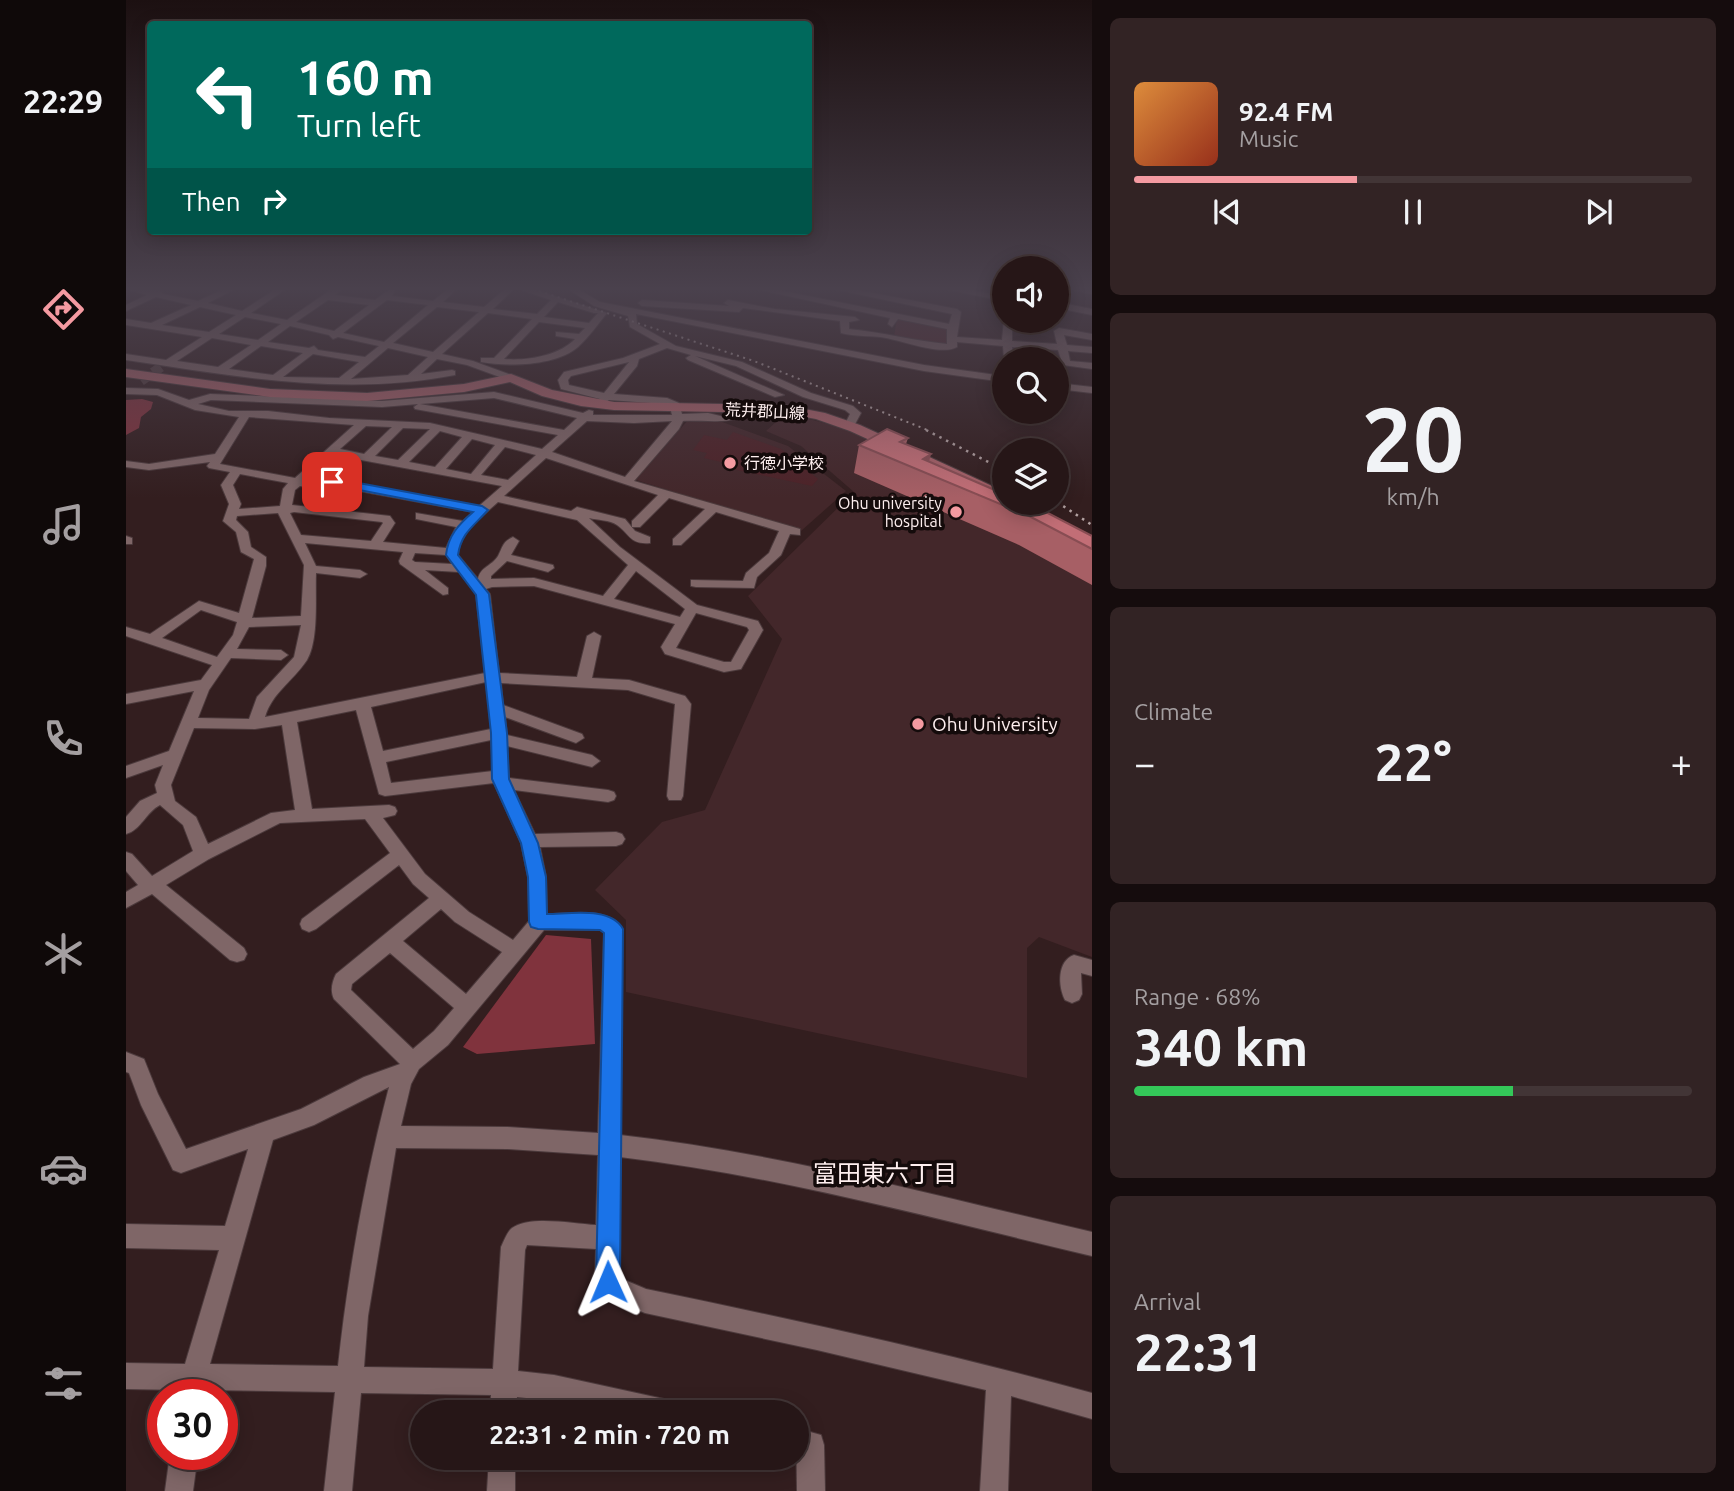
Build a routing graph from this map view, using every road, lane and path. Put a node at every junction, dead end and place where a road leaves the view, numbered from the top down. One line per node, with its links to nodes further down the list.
1 (634, 358): 41 (street)
2 (134, 359): 21 (street)
3 (174, 359): 21 (street)
4 (242, 359): 27 (street)
5 (302, 359): 31 (street)
6 (357, 359): 15 (street)
7 (430, 359): 32 (street)
8 (450, 359): 20 (street)
9 (498, 359): 18 (street)
10 (542, 359): 18 (street)
11 (632, 359): 41 (street)
12 (695, 359): 23 (street)
13 (721, 359): 16 (street)
14 (880, 359): 17 (street)
15 (366, 360): 34 (street)
16 (729, 360): 23 (street); 25 (street)
17 (887, 360): 28 (street)
18 (496, 361): 20 (street)
19 (1069, 363): 22 (street)
20 (475, 364): 29 (street)
21 (164, 365): 27 (street)
22 (1092, 366)
23 (711, 367): 30 (street)
24 (126, 371): 27 (main road); 40 (main road)
25 (754, 371): 30 (street); 56 (street)
26 (452, 373): 32 (street)
27 (220, 377): 29 (main road); 31 (street)
28 (992, 377)
29 (511, 378): 40 (main road); 48 (main road, 荒井郡山線)
30 (736, 378): 38 (street)
31 (274, 379): 34 (street)
32 (409, 379): 34 (street)
33 (141, 380): 37 (street)
34 (341, 382)
35 (1069, 387): 36 (street)
36 (1092, 390)
37 (126, 391): 45 (street)
38 (779, 396)
39 (457, 397): 43 (street); 44 (street); 47 (street)
40 (323, 399): 42 (street); 46 (street)
41 (604, 399): 48 (street)
42 (282, 401): 45 (street); 51 (street)
43 (522, 401): 50 (street); 54 (street)
44 (407, 403): 46 (street); 47 (street)
45 (188, 404): 49 (street)
46 (382, 404): 53 (street)
47 (444, 411): 54 (street)
48 (677, 413): 50 (street); 52 (street); 56 (main road, 荒井郡山線); 72 (street)
49 (246, 414): 51 (street); 64 (street)
50 (586, 415): 58 (street)
51 (297, 417): 53 (street)
52 (728, 419)
53 (363, 423): 55 (street); 62 (street)
54 (505, 423): 58 (street); 60 (street)
55 (401, 424): 57 (street); 65 (street)
56 (850, 425): 74 (main road, 荒井郡山線)
57 (437, 428): 59 (street); 67 (street)
58 (566, 433): 63 (street)
59 (468, 437): 60 (street); 69 (street)
60 (487, 441): 61 (street)
61 (502, 444): 63 (street); 70 (street)
62 (330, 451): 65 (street); 71 (street)
63 (543, 453): 72 (street); 73 (street)
64 (219, 457): 66 (street); 68 (street)
65 (366, 458): 67 (street)
66 (126, 464)
67 (401, 464): 69 (street)
68 (237, 470): 71 (street); 79 (street)
69 (438, 471): 70 (street)
70 (474, 477): 73 (street)
71 (297, 482): 76 (street); 78 (street)
72 (627, 482): 75 (street)
73 (501, 492): 78 (street); 84 (street); 91 (street)
74 (992, 492)
75 (666, 494): 77 (street); 81 (street)
76 (284, 508): 79 (street); 83 (street); 87 (street)
77 (713, 508): 86 (street); 97 (street)
78 (482, 510): 82 (street)
79 (232, 513): 103 (street)
80 (420, 516): 82 (street)
81 (636, 524)
82 (466, 525): 89 (street)
83 (299, 539): 87 (street); 95 (street)
84 (646, 540)
85 (513, 541): 90 (street)
86 (677, 542)
87 (375, 545): 88 (street)
88 (411, 549): 89 (street); 92 (street)
89 (452, 552): 93 (street)
90 (504, 556): 94 (street); 98 (street)
91 (635, 564): 100 (street); 101 (street)
92 (412, 566): 93 (street); 99 (street)
93 (460, 568): 98 (street)
94 (548, 568)
95 (310, 569): 96 (street); 102 (street)
96 (360, 574)
97 (696, 583)
98 (482, 587): 100 (street); 110 (street)
99 (443, 591)
100 (605, 602): 104 (street)
101 (692, 608): 104 (street); 104 (street)
102 (308, 620): 103 (street); 118 (street)
103 (245, 622): 107 (street); 109 (street)
104 (684, 622)
105 (126, 631): 107 (street)
106 (593, 636): 111 (street)
107 (151, 640): 109 (street)
108 (281, 655): 109 (street)
109 (225, 658): 112 (street)
110 (492, 677): 111 (street); 114 (street); 115 (street)
111 (584, 681): 127 (street)
112 (205, 684): 113 (street); 117 (street)
113 (126, 699)
114 (362, 703): 116 (street); 122 (street)
115 (496, 708): 119 (street); 120 (street)
116 (289, 719): 118 (street); 131 (street)
117 (187, 723): 118 (street); 121 (street)
118 (255, 724)
119 (499, 736): 122 (street); 123 (street); 125 (street)
120 (576, 738)
121 (174, 755): 124 (street); 128 (street)
122 (376, 758): 125 (street)
123 (592, 761)
124 (126, 772)
125 (501, 780): 126 (street); 134 (street)
126 (608, 796)
127 (675, 796)
128 (164, 797): 132 (street); 135 (street)
129 (389, 811): 130 (street)
130 (369, 812): 131 (street); 136 (street)
131 (304, 814): 135 (street)
132 (126, 828)
133 (616, 839): 134 (street)
134 (529, 841): 141 (street)
135 (203, 854): 138 (street)
136 (400, 855): 139 (street); 142 (street)
137 (126, 859): 138 (street)
138 (152, 886): 140 (street); 145 (street)
139 (441, 899): 143 (street); 144 (street)
140 (126, 901)
141 (538, 922): 144 (street); 153 (street)
142 (309, 924)
143 (389, 942): 148 (street); 150 (street)
144 (515, 951): 148 (street)
145 (237, 954)
146 (1092, 968): 147 (street)
147 (1072, 994)
148 (467, 1007): 150 (street)
149 (126, 1062): 151 (street)
150 (408, 1067): 151 (street); 152 (street)
151 (264, 1132): 155 (street)
152 (387, 1137): 153 (street); 159 (street)
153 (610, 1145): 156 (street); 157 (street)
154 (126, 1236): 155 (street)
155 (234, 1238): 161 (street)
156 (608, 1238): 162 (street); 163 (street)
157 (1092, 1244)
158 (126, 1376): 160 (street)
159 (348, 1378): 163 (street); 164 (street); 172 (street)
160 (147, 1379)
161 (195, 1379)
162 (999, 1380): 167 (street); 175 (street)
163 (503, 1382): 165 (street); 166 (street)
164 (238, 1384)
165 (503, 1400)
166 (609, 1400)
167 (1092, 1406)
168 (809, 1444): 174 (street)
169 (182, 1470): 171 (street)
170 (502, 1470): 173 (street)
171 (179, 1491)
172 (338, 1491)
173 (501, 1491)
174 (811, 1491)
175 (994, 1491)

